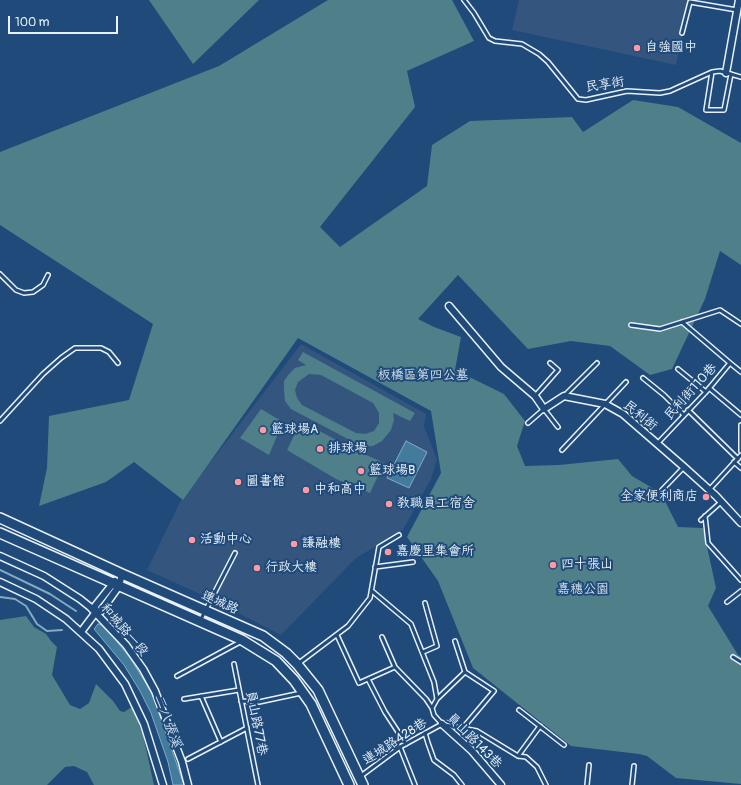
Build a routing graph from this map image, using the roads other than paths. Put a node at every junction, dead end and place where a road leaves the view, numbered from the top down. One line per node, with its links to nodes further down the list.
1 (464, 0): 5 (lane, 民享街)
2 (739, 0): 3 (street)
3 (737, 10): 4 (lane); 6 (street)
4 (682, 33)
5 (712, 72): 6 (lane, 民享街); 6 (lane)
6 (728, 74): 7 (lane, 民享街)
7 (741, 77)
8 (0, 274): 9 (lane)
9 (48, 275)
10 (449, 306): 24 (street)
11 (682, 322): 12 (lane); 13 (lane); 17 (lane, 民利街110巷)
12 (741, 324)
13 (631, 325)
14 (118, 363): 31 (lane)
15 (550, 363): 24 (lane)
16 (597, 363): 25 (lane)
17 (730, 363): 19 (lane); 22 (lane, 民利街110巷)
18 (678, 369): 23 (lane)
19 (741, 372)
20 (643, 378): 29 (lane)
21 (626, 382): 26 (lane)
22 (709, 388): 23 (lane, 民利街110巷); 30 (lane)
23 (706, 392): 28 (lane, 民利街110巷)
24 (535, 396): 27 (street)
25 (564, 396): 26 (street, 民利街); 27 (street)
26 (605, 404): 35 (street, 民利街); 36 (lane)
27 (544, 409): 32 (lane); 34 (lane)
28 (688, 410): 29 (lane, 民利街110巷); 39 (lane)
29 (684, 415): 35 (lane, 民利街110巷)
30 (741, 415)
31 (0, 421)
32 (528, 423)
33 (741, 425): 37 (lane)
34 (558, 427)
35 (657, 444): 41 (street, 民利街)
36 (562, 450)
37 (741, 451)
38 (741, 455): 39 (lane)
39 (738, 459): 40 (lane)
40 (734, 462): 42 (lane); 44 (lane)
41 (684, 467): 43 (lane); 44 (street, 民利街)
42 (741, 468)
43 (662, 490)
44 (709, 490): 45 (street, 民利街)
45 (721, 502): 46 (lane); 49 (street, 民利街)
46 (705, 516): 48 (lane); 57 (lane)
47 (0, 518): 56 (main road, 連城路)
48 (701, 520)
49 (741, 523)
50 (0, 533): 59 (main road, 連城路)
51 (400, 535): 55 (lane)
52 (235, 553): 64 (lane)
53 (0, 556): 65 (street, 和城路一段)
54 (413, 562): 55 (lane)
55 (375, 567): 60 (lane)
56 (122, 574): 59 (street); 64 (main road, 連城路)
57 (741, 580)
58 (0, 582): 67 (street)
59 (116, 584): 65 (street); 66 (main road, 連城路)
60 (372, 591): 68 (lane); 72 (lane)
61 (741, 591): 62 (lane)
62 (727, 602)
63 (425, 603): 72 (lane)
64 (205, 610): 66 (lane); 76 (main road, 連城路)
65 (96, 612): 67 (street); 104 (street, 和城路一段)
66 (199, 622): 70 (main road, 連城路)
67 (81, 632): 103 (street)
68 (337, 635): 76 (lane); 80 (lane)
69 (382, 637): 77 (lane)
70 (242, 640): 79 (lane); 82 (main road, 連城路)
71 (454, 640): 78 (lane)
72 (423, 652): 85 (lane)
73 (733, 657): 74 (lane)
74 (741, 662)
75 (234, 664): 81 (lane, 員山路77巷)
76 (297, 664): 102 (main road, 連城路)
77 (395, 667): 80 (lane); 87 (lane)
78 (465, 672): 85 (lane, 員山路143巷); 92 (lane)
79 (177, 676)
80 (368, 679): 95 (lane)
81 (239, 690): 83 (lane); 86 (lane, 員山路77巷)
82 (303, 692): 86 (lane); 106 (main road, 連城路)
83 (201, 696): 84 (lane); 94 (lane)
84 (184, 699)
85 (437, 699): 87 (lane, 員山路143巷)
86 (241, 701): 91 (lane, 員山路77巷)
87 (432, 708): 89 (lane, 員山路143巷)
88 (519, 710): 90 (lane)
89 (442, 724): 92 (lane); 93 (lane, 連城路428巷); 109 (street, 員山路143巷)
90 (540, 726): 96 (lane); 98 (lane)
91 (247, 728): 94 (lane); 105 (lane, 員山路77巷)
92 (462, 729): 98 (lane)
93 (425, 733): 95 (lane, 連城路428巷); 108 (lane)
94 (221, 742): 99 (lane)
95 (406, 744): 97 (lane, 連城路428巷)
96 (564, 744)
97 (400, 747): 102 (lane, 連城路428巷); 107 (lane)
98 (518, 756): 110 (lane)
99 (188, 759)
100 (589, 765): 111 (lane)
101 (634, 766): 112 (lane)
102 (361, 781)
103 (163, 785)
104 (188, 785)
105 (258, 785)
106 (350, 785)
107 (414, 785)
108 (462, 785)
109 (501, 785)
110 (546, 785)
111 (587, 785)
112 (632, 785)

